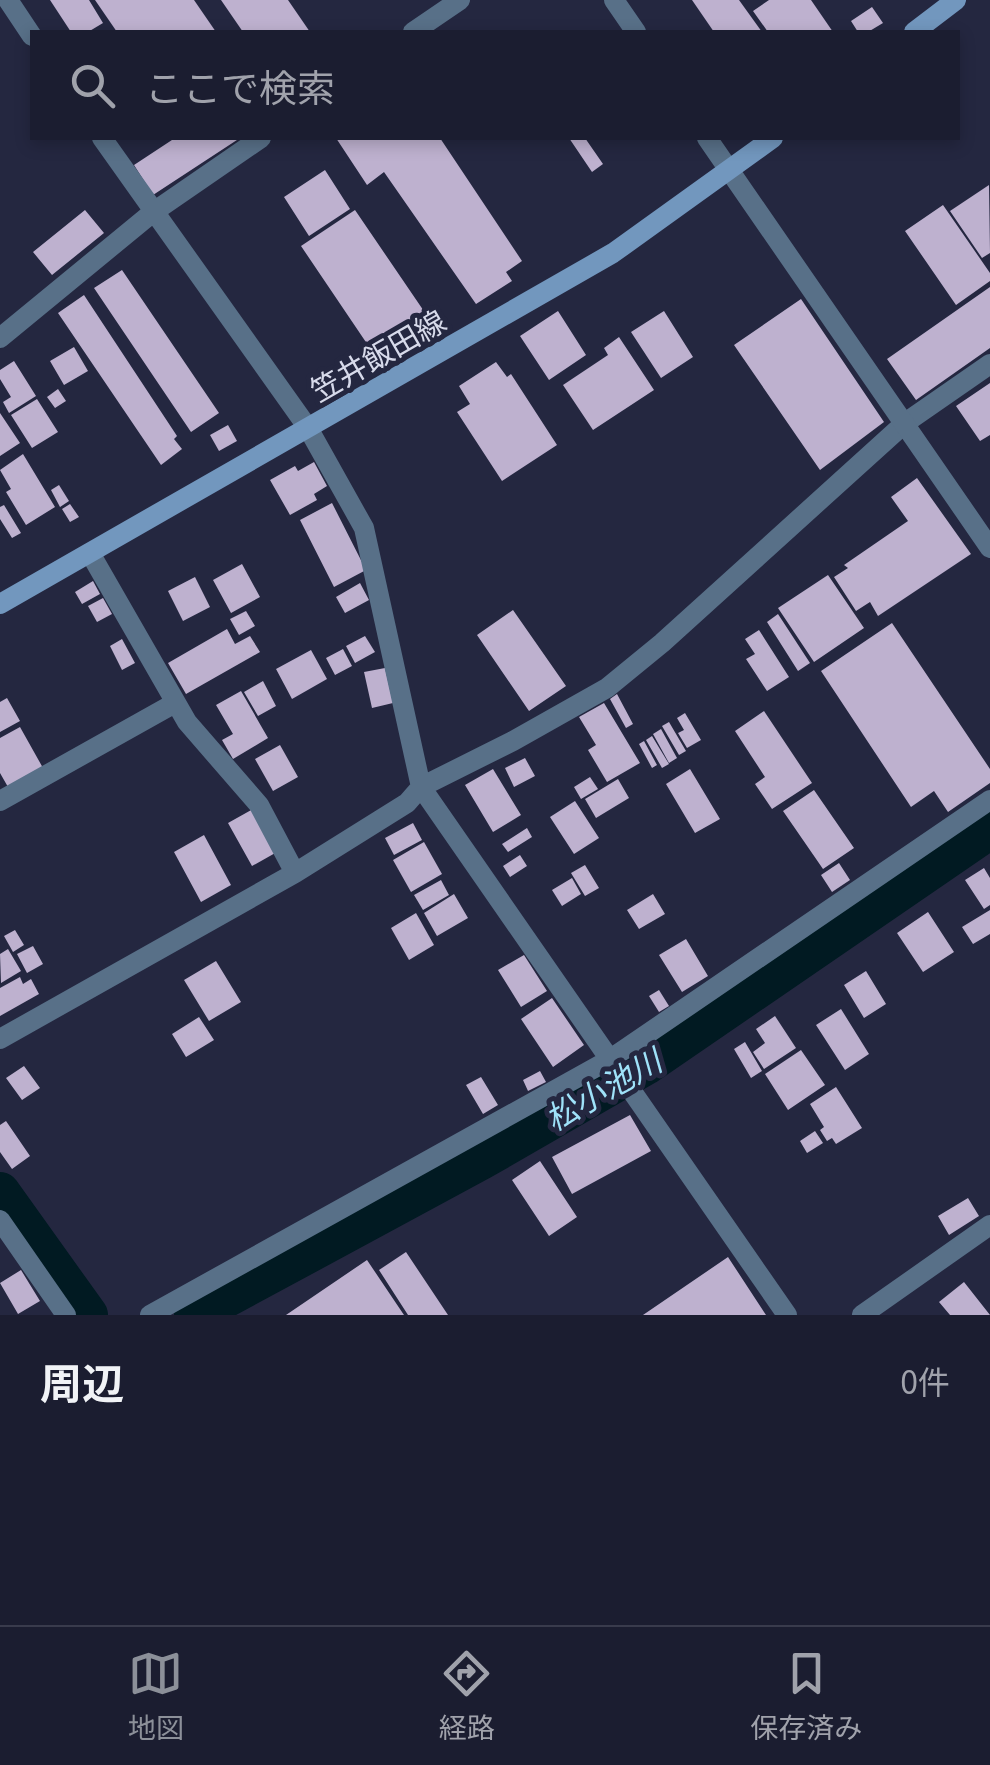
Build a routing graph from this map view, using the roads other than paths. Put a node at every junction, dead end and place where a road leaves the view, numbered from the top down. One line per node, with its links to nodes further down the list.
1 (8, 0): 5 (street); 9 (street)
2 (460, 0): 6 (street)
3 (614, 0): 7 (street)
4 (956, 0): 8 (main road)
5 (0, 4)
6 (416, 30)
7 (635, 30)
8 (917, 30)
9 (30, 33)
10 (103, 140): 15 (street)
11 (258, 140): 15 (street)
12 (708, 140): 14 (street)
13 (770, 140): 14 (main road, 笠井飯田線)
14 (729, 170): 18 (street); 19 (main road, 笠井飯田線)
15 (152, 212): 16 (street); 19 (street)
16 (0, 338)
17 (990, 364): 18 (street)
18 (905, 422): 20 (street); 24 (street)
19 (308, 428): 21 (main road, 笠井飯田線); 24 (street)
20 (990, 548)
21 (90, 553): 22 (main road, 笠井飯田線); 23 (street)
22 (0, 604)
23 (175, 703): 26 (street); 27 (street)
24 (421, 787): 27 (street); 29 (street)
25 (990, 800): 29 (street)
26 (0, 801)
27 (296, 873): 28 (street)
28 (0, 1039)
29 (609, 1060): 33 (street); 34 (street)
30 (0, 1220): 32 (street)
31 (990, 1225): 35 (street)
32 (66, 1315)
33 (150, 1315)
34 (787, 1315)
35 (862, 1315)

